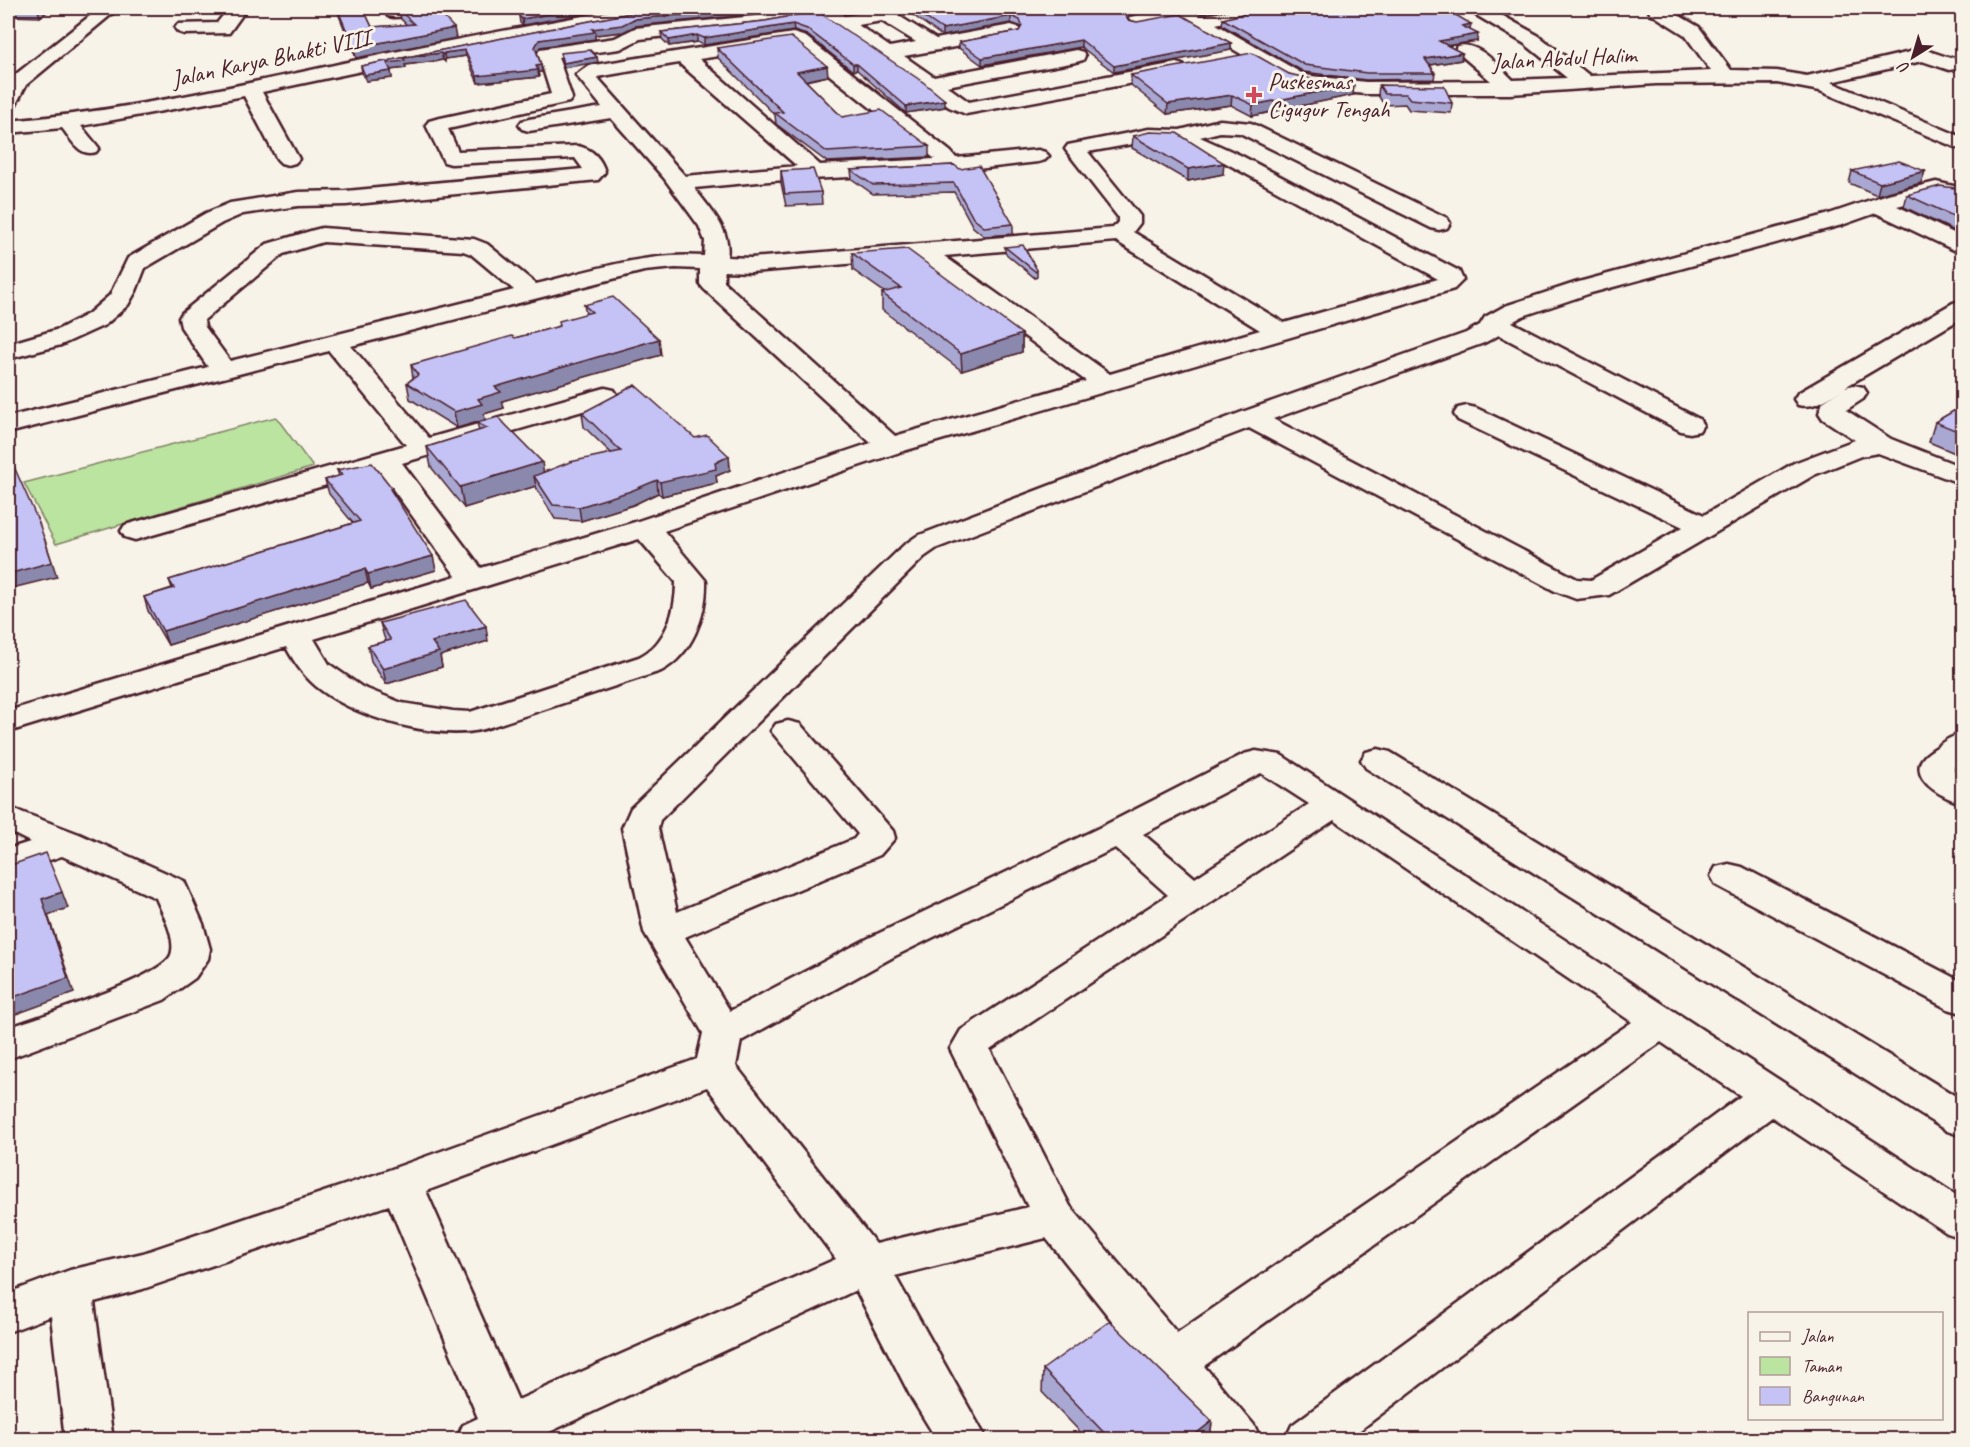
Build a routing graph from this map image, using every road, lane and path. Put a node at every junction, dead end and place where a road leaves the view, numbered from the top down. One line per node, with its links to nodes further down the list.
1 (110, 8): 24 (street)
2 (203, 8): 3 (street)
3 (238, 8)
4 (467, 8): 9 (street)
5 (650, 8): 11 (street, Jalan Karya Bhakti VIII)
6 (1477, 8): 27 (street)
7 (825, 9): 14 (street); 59 (street)
8 (1656, 9): 25 (street)
9 (395, 10): 19 (street)
10 (1246, 12): 12 (street)
11 (585, 14): 19 (street, Jalan Karya Bhakti VIII)
12 (1186, 14): 13 (street); 29 (street, Jalan Abdul Halim)
13 (1136, 21)
14 (843, 22): 16 (street); 18 (street)
15 (1011, 31): 16 (street)
16 (933, 45): 18 (street)
17 (1464, 50): 29 (street)
18 (889, 53): 28 (street)
19 (407, 55): 30 (street, Jalan Karya Bhakti VIII)
20 (682, 55): 32 (street); 34 (street); 45 (street)
21 (1076, 56): 28 (street)
22 (1962, 62): 26 (street)
23 (8, 66): 24 (street)
24 (36, 69): 31 (street)
25 (1725, 76): 26 (street, Jalan Abdul Halim); 27 (street, Jalan Abdul Halim)
26 (1809, 81): 38 (street, Jalan Abdul Halim)
27 (1585, 82): 29 (street, Jalan Abdul Halim)
28 (931, 83): 34 (street)
29 (1510, 88)
30 (250, 89): 33 (street, Jalan Karya Bhakti VIII); 42 (street)
31 (8, 102)
32 (616, 111): 36 (street); 46 (street)
33 (68, 123): 35 (street, Jalan Karya Bhakti VIII); 40 (street)
34 (906, 125): 44 (street)
35 (8, 127)
36 (504, 130)
37 (1180, 136): 39 (street); 43 (street); 50 (street)
38 (1962, 144)
39 (1284, 146): 43 (street); 49 (street)
40 (89, 148)
41 (1038, 156): 44 (street)
42 (288, 159)
43 (1233, 159): 57 (street)
44 (951, 166): 45 (street)
45 (817, 172): 46 (street)
46 (680, 183): 53 (street)
47 (1962, 194): 48 (street)
48 (1877, 206): 51 (street); 56 (street)
49 (1439, 223)
50 (1120, 234): 52 (street); 57 (street)
51 (1962, 245)
52 (922, 251): 53 (street); 61 (street)
53 (712, 264): 54 (street); 70 (street)
54 (530, 291): 58 (street); 60 (street)
55 (1962, 308): 64 (street)
56 (1494, 322): 66 (street); 68 (street)
57 (1280, 331): 61 (street)
58 (335, 343): 60 (street); 71 (street)
59 (8, 352)
60 (224, 370): 67 (street)
61 (1106, 383): 70 (street)
62 (1854, 393): 69 (street)
63 (605, 396): 71 (street)
64 (1807, 399)
65 (1467, 414): 74 (street)
66 (1251, 418): 74 (street); 91 (street)
67 (8, 425)
68 (1690, 425)
69 (1881, 445): 73 (street); 74 (street)
70 (890, 446): 75 (street)
71 (423, 448): 72 (street)
72 (385, 459): 76 (street); 77 (street)
73 (1962, 476)
74 (1704, 526)
75 (645, 528): 77 (street); 78 (street)
76 (135, 531)
77 (475, 580): 78 (street)
78 (296, 636): 79 (street)
79 (8, 722)
80 (788, 731): 91 (street)
81 (1962, 744): 83 (street)
82 (1378, 760): 97 (street)
83 (1962, 792)
84 (1334, 804): 86 (street); 90 (street); 93 (street)
85 (8, 818): 87 (street)
86 (1119, 832): 90 (street); 95 (street)
87 (66, 842): 88 (street); 94 (street)
88 (8, 862)
89 (1729, 876): 92 (street)
90 (1192, 896): 99 (street)
91 (663, 932): 95 (street)
92 (1962, 999)
93 (1660, 1022): 96 (street); 104 (street)
94 (8, 1044)
95 (719, 1050): 98 (street); 101 (street)
96 (1771, 1096): 100 (street); 109 (street)
97 (1962, 1120)
98 (401, 1183): 102 (street); 105 (street)
99 (1055, 1218): 101 (street); 104 (street)
100 (1962, 1221)
101 (866, 1266): 105 (street); 107 (street)
102 (70, 1289): 103 (street); 106 (street)
103 (8, 1313)
104 (1173, 1362): 108 (street)
105 (498, 1436)
106 (89, 1440)
107 (963, 1440)
108 (1237, 1440)
109 (1309, 1440)

